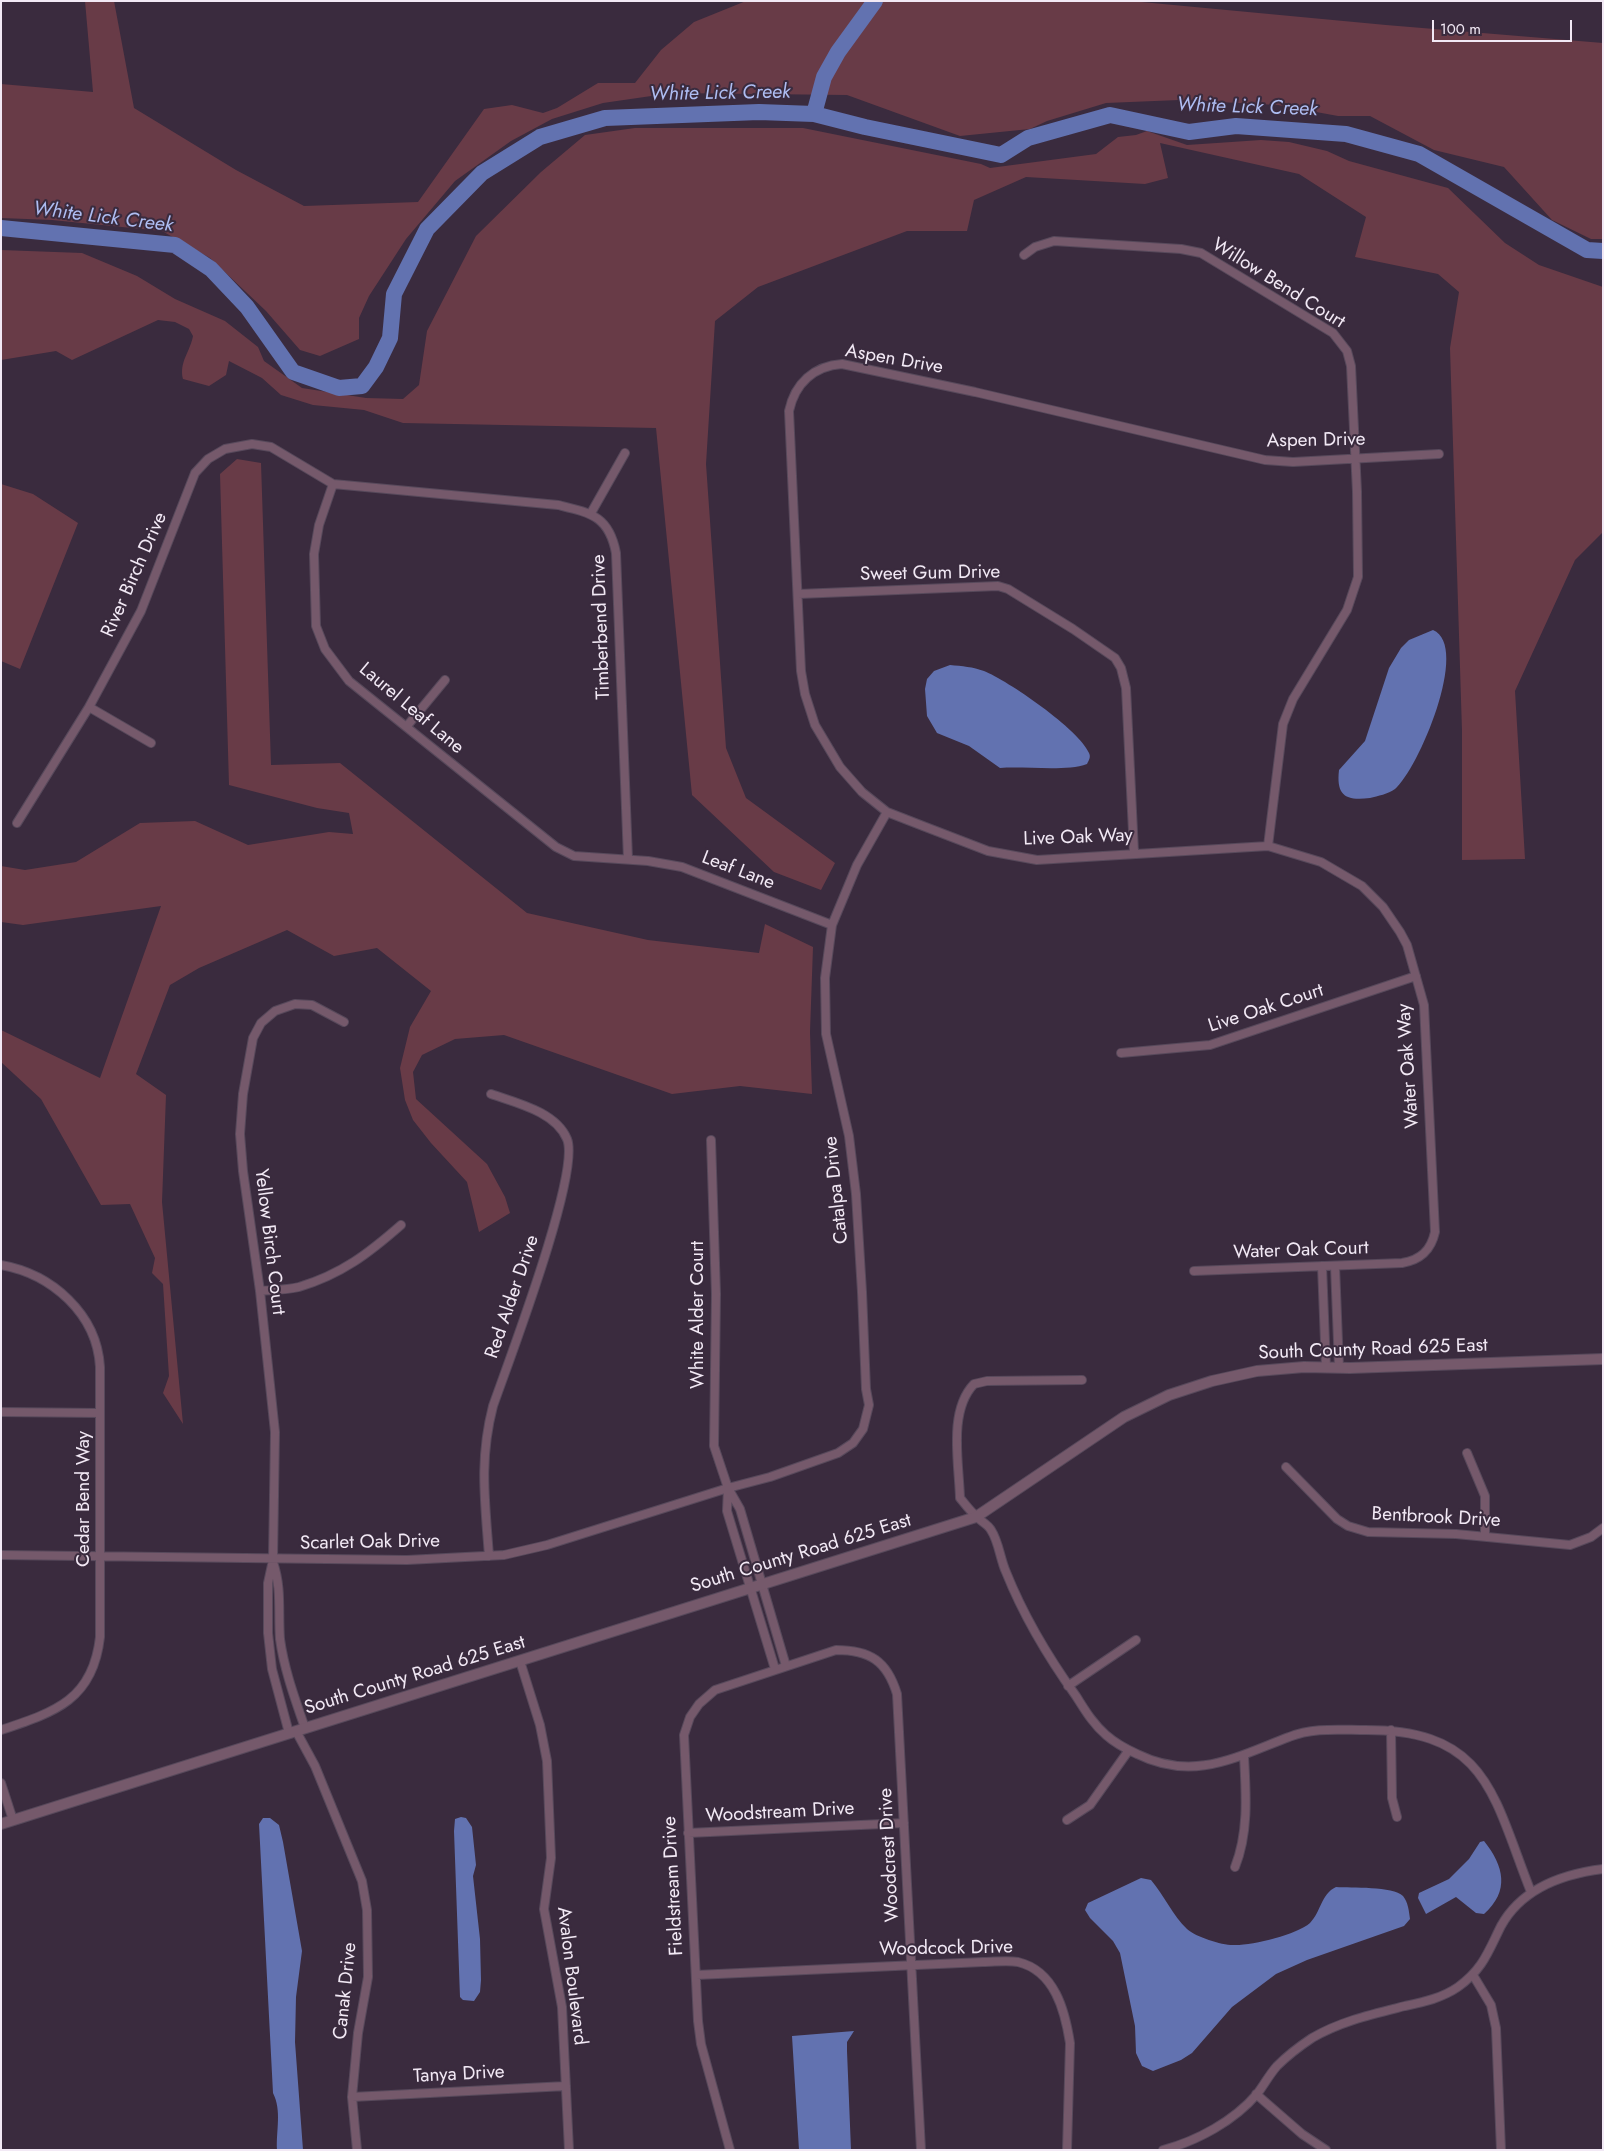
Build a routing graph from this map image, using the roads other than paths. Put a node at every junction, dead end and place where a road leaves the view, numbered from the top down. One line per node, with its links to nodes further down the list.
1 (1024, 255): 4 (street, Willow Bend Court)
2 (625, 453): 6 (street)
3 (1439, 454): 4 (street, Aspen Drive)
4 (1355, 458): 7 (street, Aspen Drive); 14 (street, Willow Bend Court)
5 (333, 484): 6 (street); 9 (street, River Birch Drive); 10 (street, Laurel Leaf Lane)
6 (591, 513): 17 (street, Timberbend Drive)
7 (798, 594): 12 (street, Aspen Drive); 16 (street, Sweet Gum Drive)
8 (445, 680): 10 (street)
9 (89, 707): 11 (street); 13 (street, River Birch Drive)
10 (407, 726): 17 (street, Laurel Leaf Lane)
11 (152, 742)
12 (888, 812): 16 (street, Live Oak Way); 18 (street, Catalpa Drive)
13 (16, 823)
14 (1268, 846): 15 (street, Water Oak Way); 19 (street, Water Oak Way)
15 (1249, 847): 16 (street, Live Oak Way)
16 (1134, 852)
17 (628, 859): 18 (street, Leaf Lane)
18 (832, 925): 39 (street, Catalpa Drive)
19 (1416, 976): 21 (street, Live Oak Court); 25 (street, Water Oak Way)
20 (344, 1022): 30 (street, Yellow Birch Court)
21 (1121, 1053)
22 (491, 1094): 44 (street, Red Alder Drive)
23 (711, 1140): 39 (street, White Alder Court)
24 (402, 1225): 30 (street)
25 (1408, 1262): 28 (street, Water Oak Court)
26 (1, 1265): 36 (street, Cedar Bend Way)
27 (1322, 1266): 28 (street, Water Oak Court); 29 (street, Water Oak Court); 32 (street)
28 (1335, 1266): 33 (street)
29 (1194, 1271)
30 (260, 1292): 46 (street, Yellow Birch Court)
31 (1603, 1359): 33 (street, South County Road 625 East)
32 (1326, 1367): 33 (street, South County Road 625 East); 40 (street, South County Road 625 East)
33 (1339, 1367)
34 (1082, 1380): 40 (street)
35 (1, 1412): 36 (street)
36 (100, 1413): 45 (street, Cedar Bend Way)
37 (1467, 1453): 42 (street)
38 (1286, 1467): 42 (street, Bentbrook Drive)
39 (728, 1488): 44 (street, Scarlet Oak Drive); 47 (street, White Alder Court); 48 (street, White Alder Court)
40 (976, 1517): 47 (street, South County Road 625 East); 53 (street)
41 (1603, 1528): 42 (street, Bentbrook Drive)
42 (1485, 1536)
43 (1, 1555): 45 (street, Scarlet Oak Drive)
44 (489, 1556): 46 (street, Scarlet Oak Drive)
45 (100, 1557): 46 (street, Scarlet Oak Drive); 54 (street, Cedar Bend Way)
46 (273, 1560): 56 (street, Yellow Birch Court); 56 (street, Yellow Birch Court)
47 (761, 1584): 48 (street, South County Road 625 East); 51 (street)
48 (748, 1588): 50 (street, South County Road 625 East); 52 (street)
49 (1136, 1640): 53 (street)
50 (520, 1661): 56 (street, South County Road 625 East); 72 (street, Avalon Boulevard)
51 (786, 1666): 52 (street, Fieldstream Drive); 63 (street, Woodcrest Drive)
52 (775, 1669): 65 (street, Fieldstream Drive)
53 (1068, 1686): 57 (street)
54 (1, 1730)
55 (1391, 1730): 58 (street); 60 (street); 68 (street)
56 (297, 1731): 61 (street, South County Road 625 East); 74 (street, Canak Drive)
57 (1128, 1750): 58 (street); 62 (street)
58 (1244, 1756): 66 (street)
59 (1, 1783): 61 (street)
60 (1397, 1817)
61 (13, 1820): 64 (street, South County Road 625 East)
62 (1067, 1820)
63 (904, 1823): 65 (street, Woodstream Drive); 69 (street, Woodcrest Drive)
64 (1, 1824)
65 (688, 1833): 70 (street, Fieldstream Drive)
66 (1235, 1867)
67 (1603, 1870): 68 (street)
68 (1531, 1892): 71 (street)
69 (913, 1966): 70 (street, Woodcock Drive); 78 (street, Woodcrest Drive); 79 (street, Woodcock Drive)
70 (696, 1975): 77 (street, Fieldstream Drive)
71 (1473, 1975): 73 (street); 82 (street)
72 (566, 2086): 74 (street, Tanya Drive); 76 (street, Avalon Boulevard)
73 (1256, 2094): 80 (street); 81 (street)
74 (352, 2097): 75 (street, Canak Drive)
75 (357, 2150)
76 (569, 2150)
77 (730, 2150)
78 (921, 2150)
79 (1067, 2150)
80 (1164, 2150)
81 (1326, 2150)
82 (1501, 2150)

